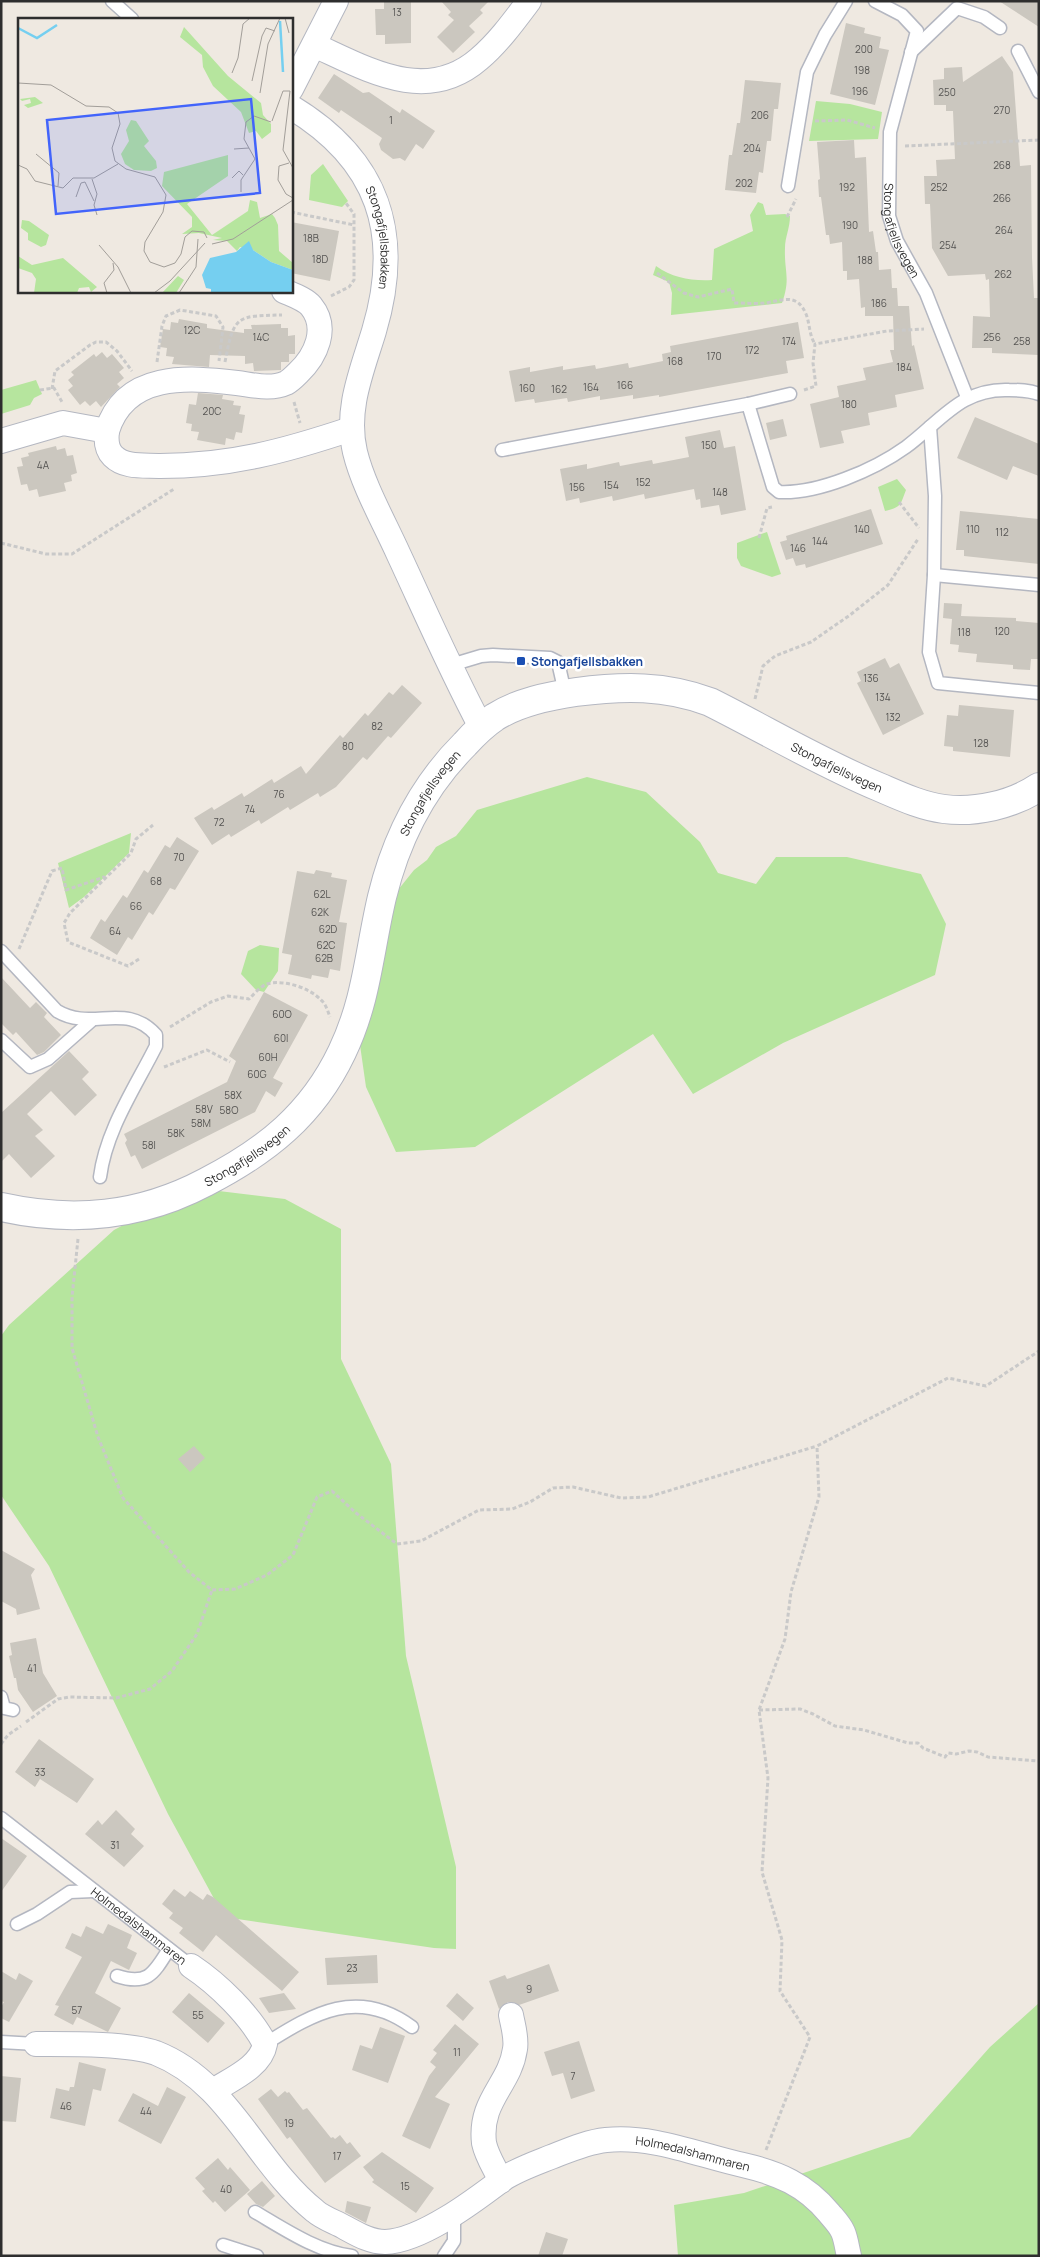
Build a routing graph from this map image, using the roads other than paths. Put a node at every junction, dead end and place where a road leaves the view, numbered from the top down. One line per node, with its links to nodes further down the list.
1 (112, 1): 6 (lane)
2 (336, 1): 8 (street)
3 (529, 1): 8 (street)
4 (846, 1): 14 (lane)
5 (874, 1): 10 (lane, Stongafjellsvegen)
6 (131, 18)
7 (1000, 28): 10 (lane)
8 (314, 45): 11 (street)
9 (1018, 51): 12 (lane)
10 (910, 54): 18 (lane, Stongafjellsvegen)
11 (292, 87)
12 (1039, 92)
13 (292, 108): 21 (street, Stongafjellsbakken)
14 (788, 186)
15 (286, 292): 22 (street)
16 (790, 394): 19 (lane)
17 (1039, 394): 18 (lane)
18 (967, 397): 20 (lane)
19 (748, 404): 20 (lane); 24 (lane)
20 (930, 426): 25 (lane)
21 (351, 429): 22 (street); 27 (street, Stongafjellsbakken)
22 (106, 430): 23 (street)
23 (1, 441)
24 (502, 450)
25 (934, 575): 26 (lane); 29 (lane)
26 (1039, 585)
27 (451, 665): 28 (lane); 30 (street, Stongafjellsbakken)
28 (565, 693): 30 (street, Stongafjellsvegen); 31 (street, Stongafjellsvegen)
29 (1039, 693)
30 (481, 728): 36 (street, Stongafjellsvegen)
31 (1039, 788)
32 (1, 951): 33 (lane)
33 (91, 1021): 34 (lane); 35 (lane)
34 (1, 1040)
35 (100, 1177)
36 (1, 1207)
37 (1, 1697): 38 (lane)
38 (13, 1710)
39 (1, 1818): 40 (lane, Holmedalshammaren)
40 (93, 1891): 41 (lane); 42 (lane, Holmedalshammaren)
41 (18, 1924)
42 (169, 1949): 43 (lane, Holmedalshammaren); 44 (lane)
43 (191, 1966): 49 (street, Holmedalshammaren)
44 (117, 1976)
45 (511, 2015): 51 (street)
46 (412, 2026): 49 (lane)
47 (1, 2042): 48 (lane, Holmedalshammaren)
48 (36, 2044): 50 (street, Holmedalshammaren)
49 (264, 2044): 50 (street)
50 (213, 2091): 55 (street, Holmedalshammaren)
51 (501, 2181): 53 (street, Holmedalshammaren); 58 (street, Holmedalshammaren)
52 (255, 2212): 55 (lane)
53 (454, 2215): 55 (street, Holmedalshammaren); 57 (lane)
54 (223, 2245): 56 (lane)
55 (359, 2250)
56 (257, 2256)
57 (444, 2256)
58 (849, 2256)

